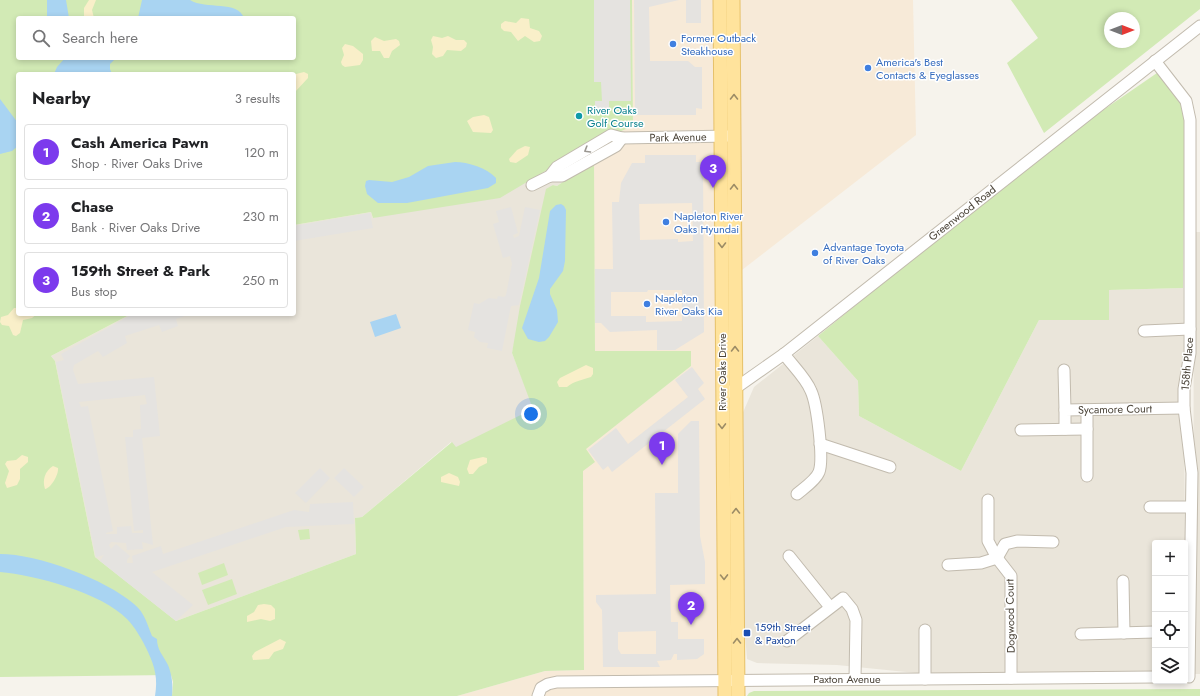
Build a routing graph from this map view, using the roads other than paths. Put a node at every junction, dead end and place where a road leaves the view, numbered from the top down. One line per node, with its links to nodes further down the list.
1 (720, 0): 5 (main road, River Oaks Drive)
2 (733, 0): 5 (main road, River Oaks Drive, one-way to 2)
3 (1200, 26): 4 (street, Greenwood Road)
4 (1155, 61): 7 (street, 158th Place); 9 (street, Greenwood Road)
5 (727, 136): 6 (street, Park Avenue); 11 (main road, River Oaks Drive, one-way to 5); 12 (main road, River Oaks Drive, one-way to 12)
6 (532, 185)
7 (1190, 329): 8 (street); 13 (street, 158th Place)
8 (1144, 331)
9 (784, 354): 11 (street, Greenwood Road); 19 (street)
10 (1064, 370): 14 (street)
11 (735, 388): 12 (street, Greenwood Road); 44 (main road, River Oaks Drive, one-way to 11)
12 (722, 399): 44 (main road, River Oaks Drive, one-way to 44)
13 (1184, 408): 15 (street, Sycamore Court); 25 (street, 158th Place)
14 (1065, 410): 15 (street, Sycamore Court); 16 (street, Sycamore Court)
15 (1087, 410): 17 (street)
16 (1065, 429): 17 (street, Sycamore Court); 18 (street, Sycamore Court)
17 (1087, 429): 21 (street)
18 (1021, 430)
19 (820, 444): 20 (street); 22 (street)
20 (890, 467)
21 (1087, 476)
22 (798, 494)
23 (988, 500): 28 (street, Dogwood Court)
24 (1150, 507): 25 (street)
25 (1191, 507): 32 (street, 158th Place)
26 (1053, 542): 28 (street)
27 (789, 556): 31 (street)
28 (997, 558): 29 (street); 41 (street, Dogwood Court)
29 (948, 565)
30 (1123, 581): 34 (street)
31 (830, 607): 37 (street); 42 (street)
32 (1188, 612)
33 (925, 630): 43 (street)
34 (1124, 632): 35 (street); 36 (street)
35 (1152, 632)
36 (1081, 634)
37 (787, 641)
38 (1188, 642): 40 (street, 158th Place)
39 (1152, 677): 41 (street, Paxton Avenue)
40 (1191, 677)
41 (1011, 678): 43 (street, Paxton Avenue)
42 (855, 679): 43 (street, Paxton Avenue); 44 (street, Paxton Avenue)
43 (925, 679)
44 (732, 680): 45 (street, Paxton Avenue); 46 (main road, River Oaks Drive); 47 (main road, River Oaks Drive)
45 (540, 692)
46 (725, 696)
47 (738, 696)

